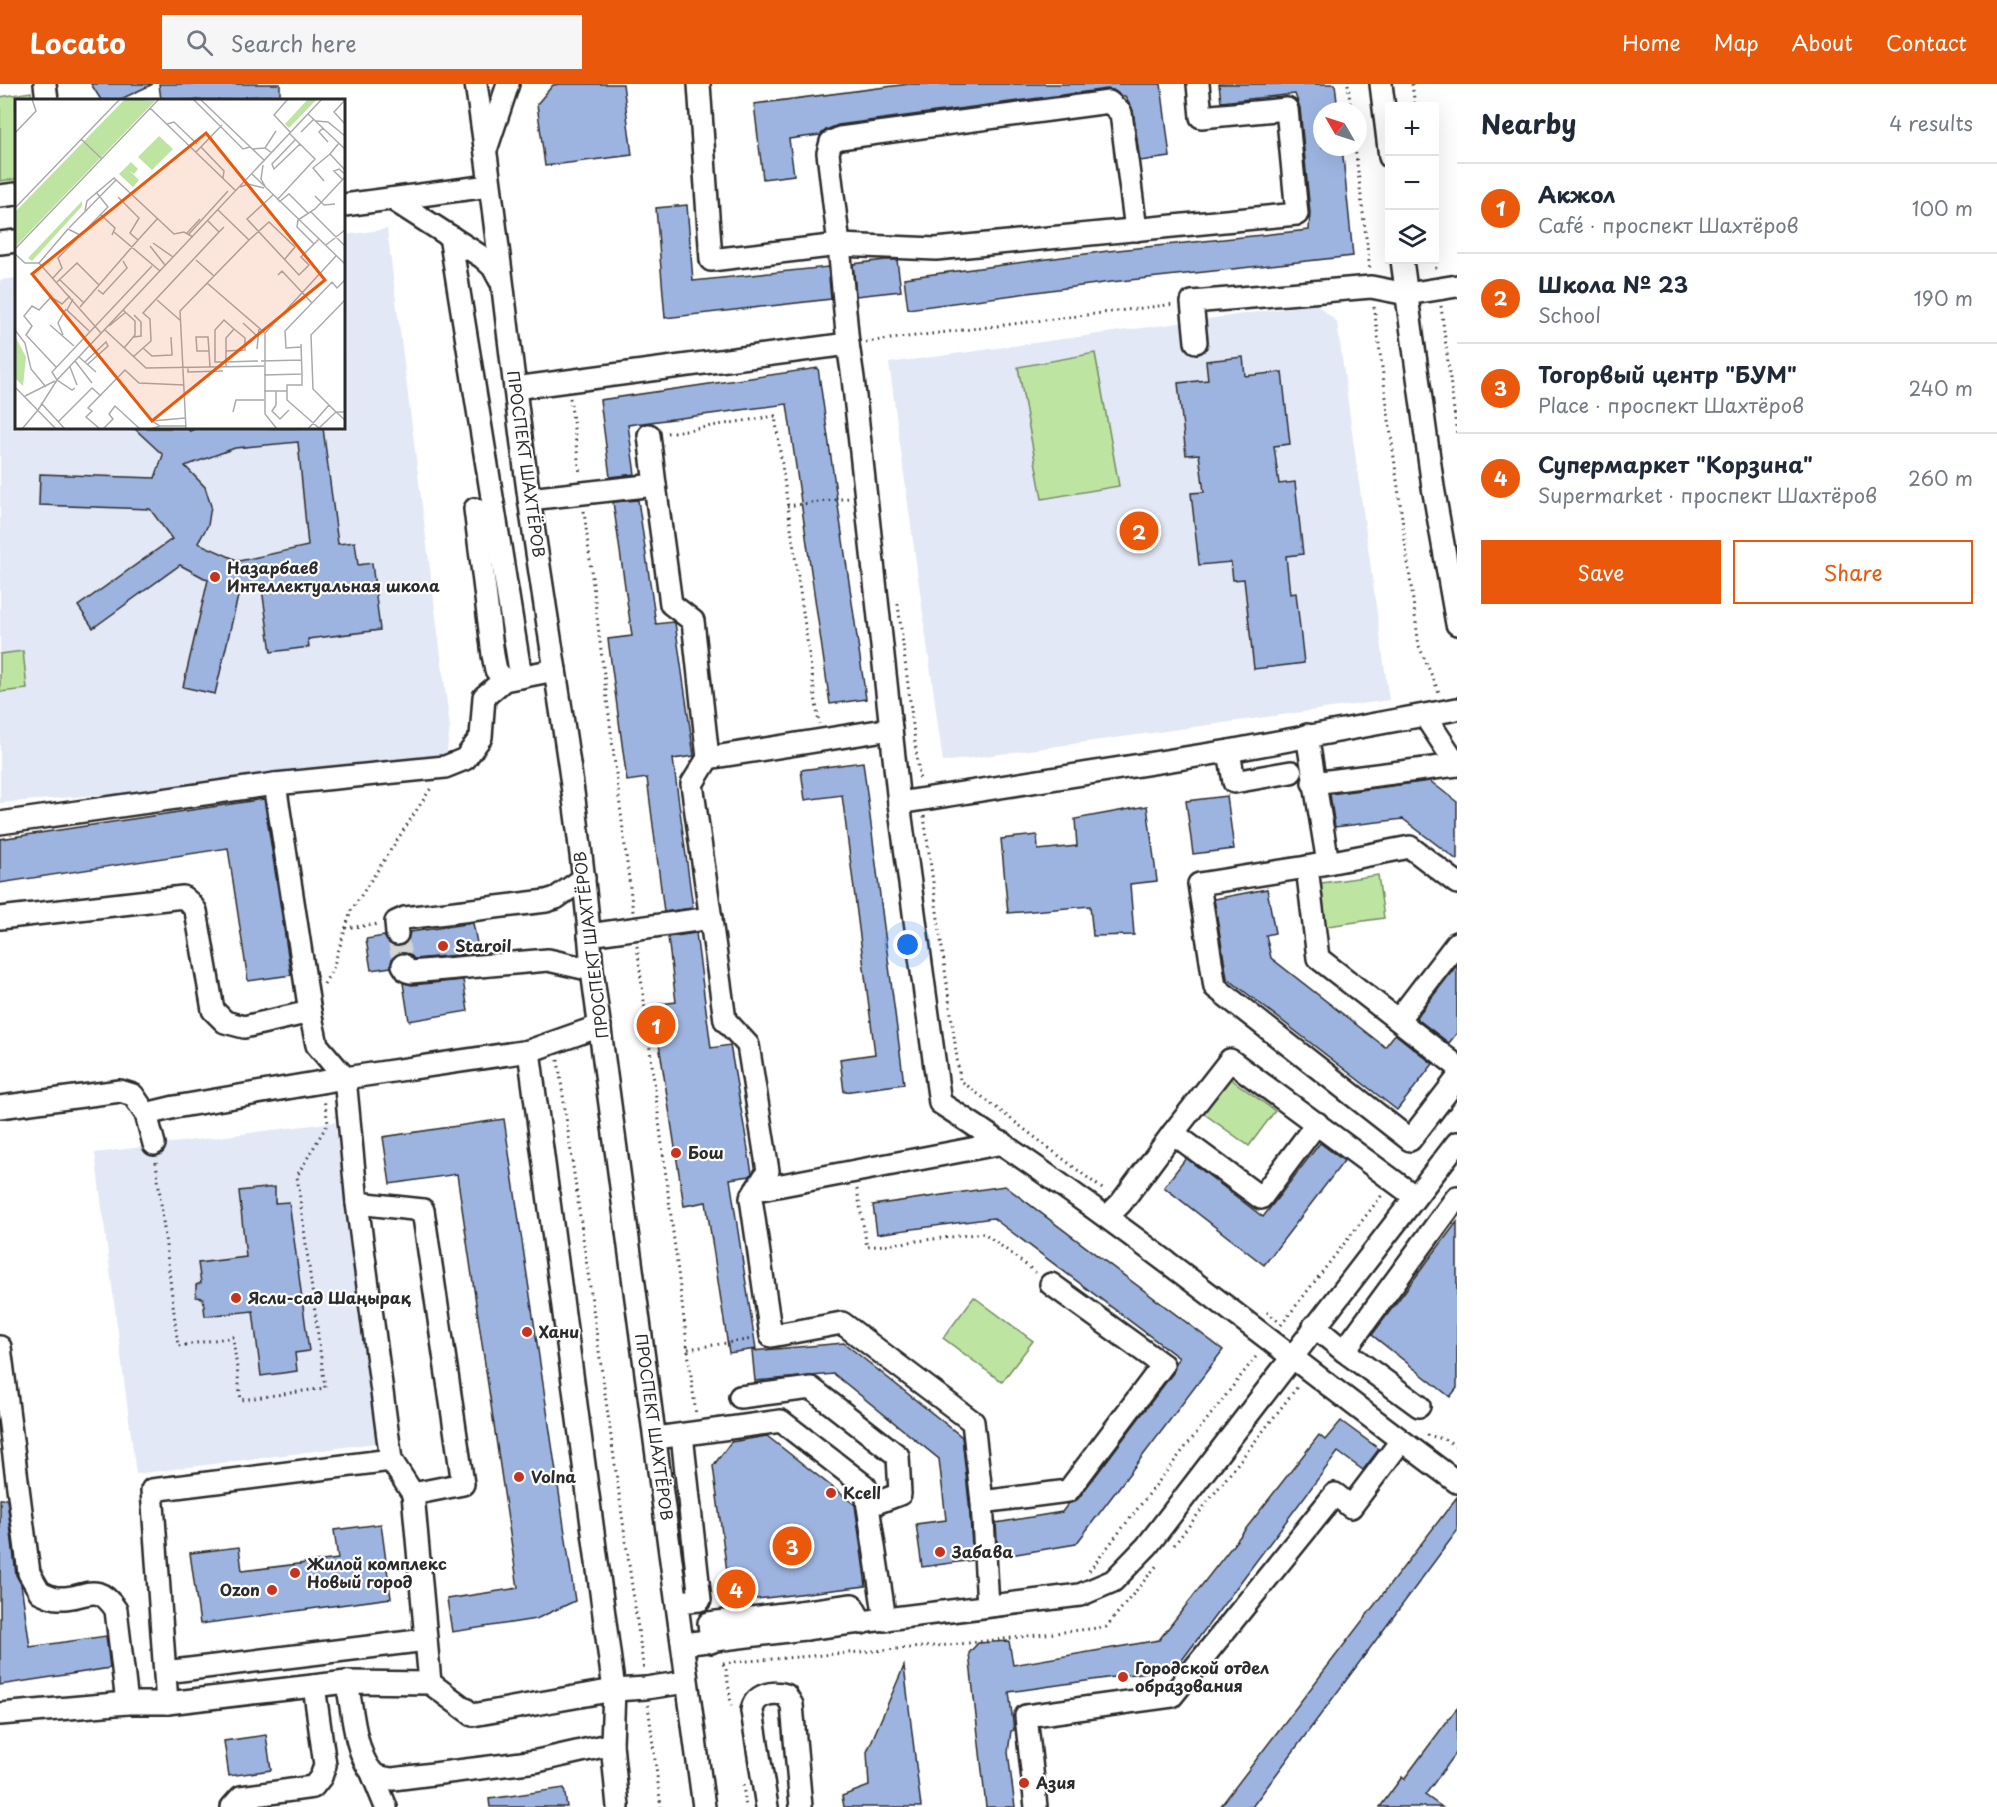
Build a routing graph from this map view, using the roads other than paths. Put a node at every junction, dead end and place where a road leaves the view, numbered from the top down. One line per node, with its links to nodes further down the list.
1 (45, 84): 7 (street)
2 (476, 84): 8 (street, ПРОСПЕКТ ШАХТЁРОВ)
3 (508, 84): 8 (street)
4 (699, 84): 19 (street)
5 (1198, 84): 15 (street)
6 (1381, 84): 9 (street)
7 (47, 99)
8 (486, 150): 10 (street, ПРОСПЕКТ ШАХТЁРОВ)
9 (1389, 156)
10 (489, 186): 13 (street); 21 (street, ПРОСПЕКТ ШАХТЁРОВ)
11 (15, 194): 12 (street)
12 (0, 196)
13 (392, 200): 14 (street); 16 (street)
14 (345, 202)
15 (1136, 230): 19 (street); 19 (street)
16 (450, 236): 21 (street); 33 (street)
17 (15, 241): 18 (street)
18 (0, 243)
19 (839, 245): 25 (street)
20 (1403, 264): 23 (street)
21 (503, 286): 26 (street, ПРОСПЕКТ ШАХТЁРОВ)
22 (1457, 286): 23 (street)
23 (1407, 294): 24 (street); 31 (street)
24 (1196, 342)
25 (848, 344): 26 (street); 36 (street)
26 (515, 388): 29 (street, ПРОСПЕКТ ШАХТЁРОВ)
27 (649, 435): 28 (street)
28 (655, 485): 29 (street); 39 (street)
29 (529, 499): 32 (street, ПРОСПЕКТ ШАХТЁРОВ)
30 (475, 509): 33 (street)
31 (1457, 624)
32 (555, 669): 33 (street); 47 (street, ПРОСПЕКТ ШАХТЁРОВ)
33 (512, 678): 43 (street)
34 (1452, 710): 35 (street)
35 (1425, 716): 37 (street); 40 (street)
36 (891, 729): 39 (street); 44 (street)
37 (1307, 735): 38 (street); 42 (street)
38 (1229, 751): 41 (street); 44 (street)
39 (708, 758): 50 (street)
40 (1457, 765): 42 (street)
41 (1291, 772)
42 (1313, 783): 46 (street)
43 (275, 784): 45 (street); 56 (street)
44 (899, 802): 67 (street)
45 (0, 823)
46 (1317, 865): 48 (street); 57 (street); 62 (street)
47 (584, 878): 51 (street); 52 (street, ПРОСПЕКТ ШАХТЁРОВ)
48 (1457, 883)
49 (0, 918): 56 (street)
50 (711, 918): 52 (street); 70 (street)
51 (396, 928)
52 (589, 935): 55 (street, ПРОСПЕКТ ШАХТЁРОВ)
53 (1457, 943): 57 (street)
54 (403, 965): 55 (street)
55 (592, 970): 58 (street, ПРОСПЕКТ ШАХТЁРОВ)
56 (310, 1012): 61 (street)
57 (1398, 1020): 60 (street)
58 (600, 1026): 59 (street); 83 (street, ПРОСПЕКТ ШАХТЁРОВ)
59 (529, 1051): 61 (street); 100 (street)
60 (1457, 1066)
61 (345, 1078): 64 (street); 73 (street)
62 (1457, 1079)
63 (0, 1107): 64 (street)
64 (146, 1114): 69 (street)
65 (1317, 1123): 66 (street); 66 (street); 71 (street)
66 (1173, 1133): 74 (street)
67 (1003, 1143): 70 (street); 74 (street)
68 (1457, 1143): 71 (street)
69 (154, 1144)
70 (756, 1190): 88 (street)
71 (1414, 1196): 76 (street)
72 (1457, 1197): 78 (street)
73 (357, 1203): 85 (street); 87 (street)
74 (1114, 1210): 79 (street)
75 (1052, 1284): 88 (street)
76 (1314, 1326): 78 (street); 79 (street)
77 (0, 1347): 101 (street)
78 (1344, 1351): 81 (street)
79 (1292, 1357): 84 (street); 91 (street)
80 (740, 1396): 89 (street)
81 (1419, 1406)
82 (690, 1434): 83 (street); 89 (street); 90 (street)
83 (656, 1438): 90 (street, ПРОСПЕКТ ШАХТЁРОВ)
84 (1401, 1441): 86 (street); 112 (street)
85 (391, 1460): 87 (street); 95 (street)
86 (1457, 1482)
87 (413, 1494): 93 (street)
88 (982, 1502): 91 (street)
89 (868, 1506): 92 (street)
90 (678, 1602): 94 (street, ПРОСПЕКТ ШАХТЁРОВ)
91 (988, 1606): 92 (street)
92 (885, 1620): 94 (street)
93 (426, 1640): 95 (street); 98 (street)
94 (683, 1644): 97 (street, ПРОСПЕКТ ШАХТЁРОВ)
95 (165, 1672): 102 (street)
96 (347, 1682): 98 (street); 99 (street); 105 (street)
97 (686, 1682): 100 (street); 109 (street, ПРОСПЕКТ ШАХТЁРОВ)
98 (430, 1683): 100 (street)
99 (314, 1686): 102 (street); 106 (street)
100 (614, 1690): 104 (street)
101 (127, 1703): 102 (street); 103 (street)
102 (167, 1703)
103 (0, 1714)
104 (612, 1744): 105 (street); 108 (street)
105 (372, 1773): 107 (street)
106 (232, 1807)
107 (386, 1807)
108 (618, 1807)
109 (704, 1807)
110 (767, 1807): 111 (street)
111 (801, 1807)
112 (1036, 1807)

